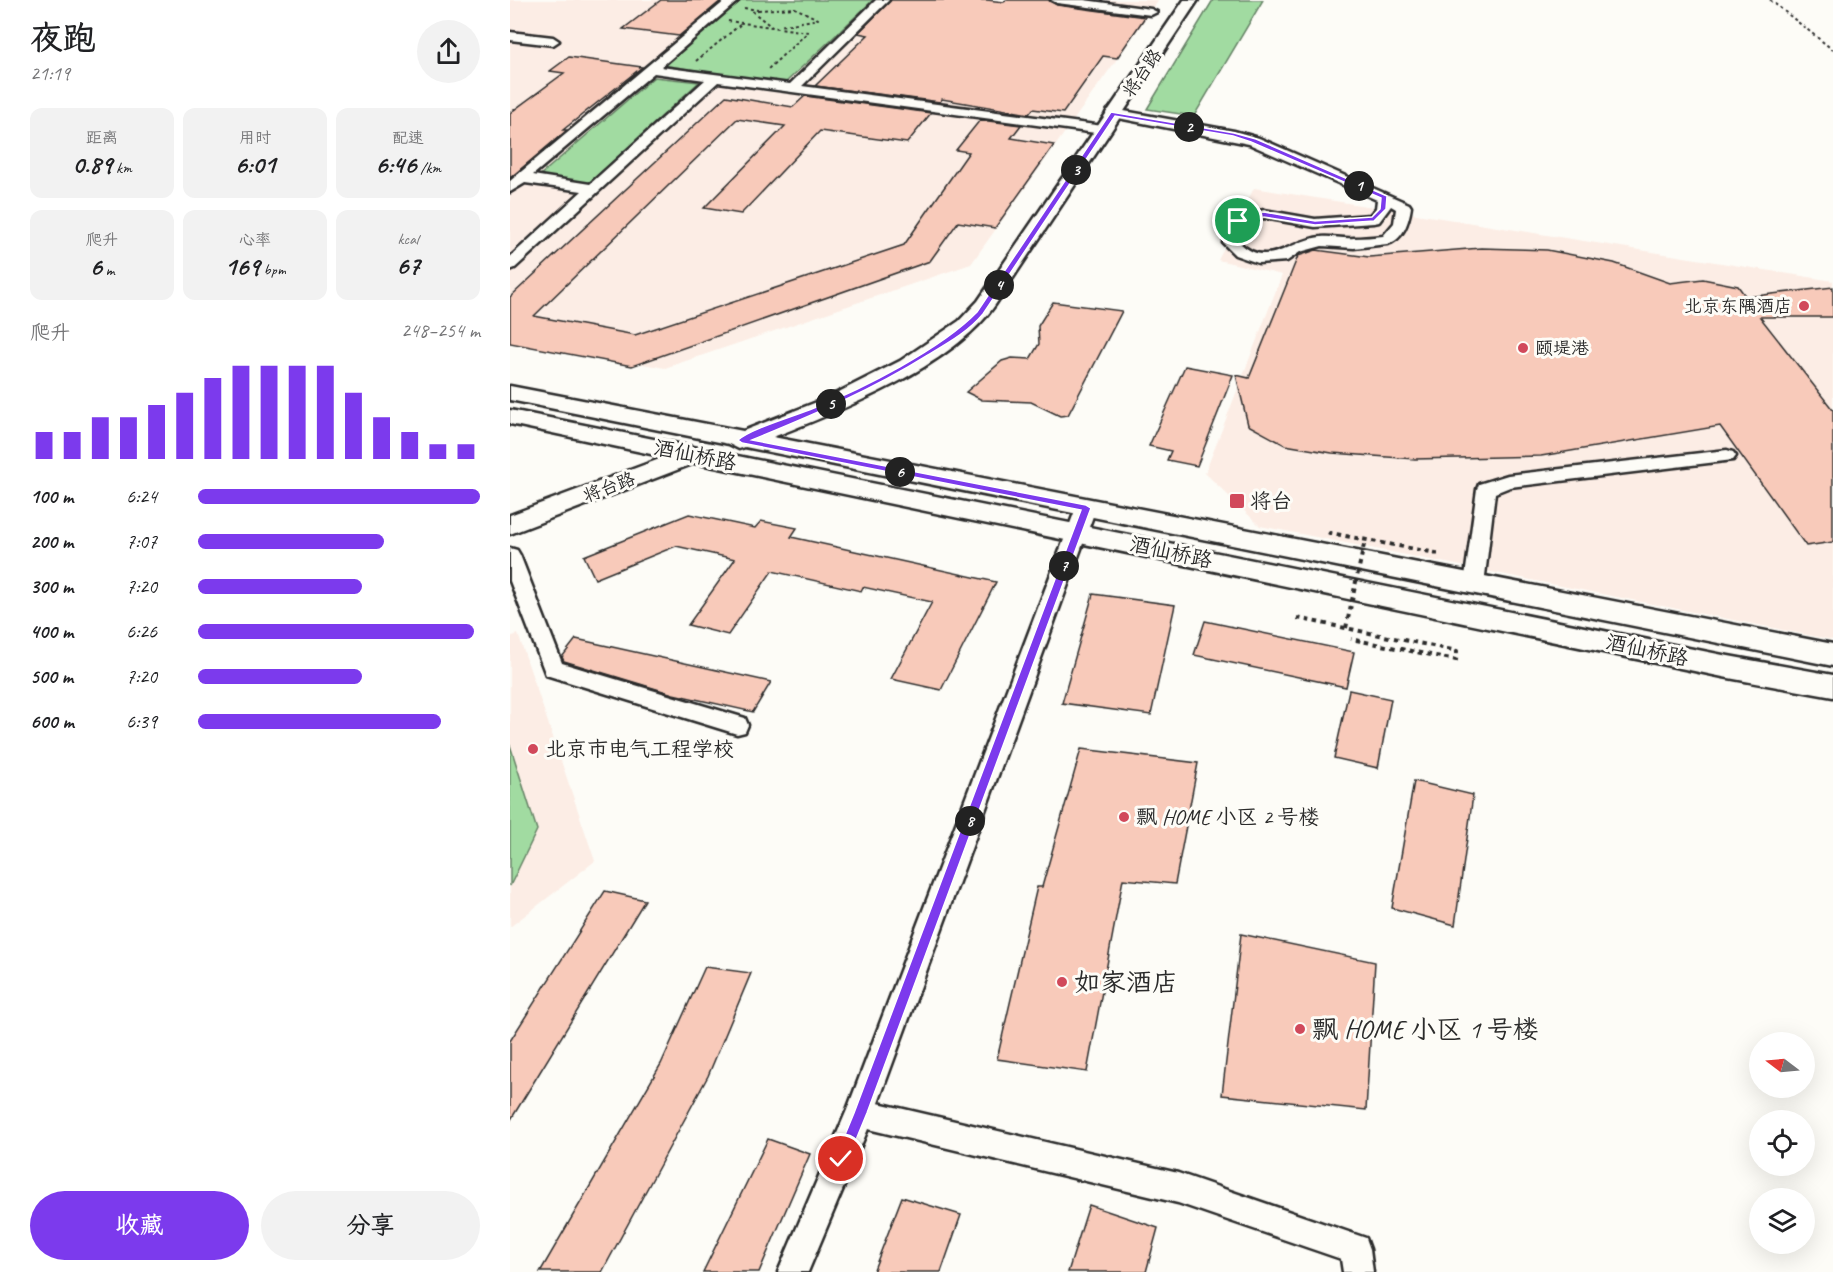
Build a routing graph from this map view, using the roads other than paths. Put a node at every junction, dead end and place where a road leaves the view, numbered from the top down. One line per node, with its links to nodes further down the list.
1 (883, 0): 12 (street)
2 (1057, 0): 5 (street)
3 (1191, 0): 13 (main road, 将台路)
4 (729, 3): 10 (street)
5 (1151, 12)
6 (510, 36): 7 (street)
7 (553, 41)
8 (510, 46): 9 (street)
9 (539, 50)
10 (649, 69): 11 (street); 15 (street)
11 (715, 78): 12 (street); 17 (street)
12 (793, 88): 14 (street)
13 (1113, 113): 14 (main road, 将台路); 18 (street)
14 (1102, 130): 22 (main road, 将台路)
15 (522, 178): 16 (street); 17 (street)
16 (510, 188)
17 (594, 189): 19 (street)
18 (1385, 198): 18 (street)
19 (512, 261)
20 (510, 393): 22 (main road, 酒仙桥路)
21 (510, 417): 23 (main road, 酒仙桥路)
22 (742, 440): 23 (main road, 将台路); 25 (main road, 酒仙桥路)
23 (695, 454): 25 (main road, 酒仙桥路); 26 (main road, 将台路)
24 (1727, 456): 28 (street)
25 (1081, 520): 28 (main road, 酒仙桥路); 30 (main road, 酒仙桥路); 32 (street)
26 (510, 525)
27 (510, 555): 31 (street)
28 (1473, 584): 29 (main road, 酒仙桥路)
29 (1833, 655)
30 (1833, 686)
31 (737, 725)
32 (860, 1113): 33 (street); 34 (street)
33 (1357, 1261)
34 (793, 1272)

